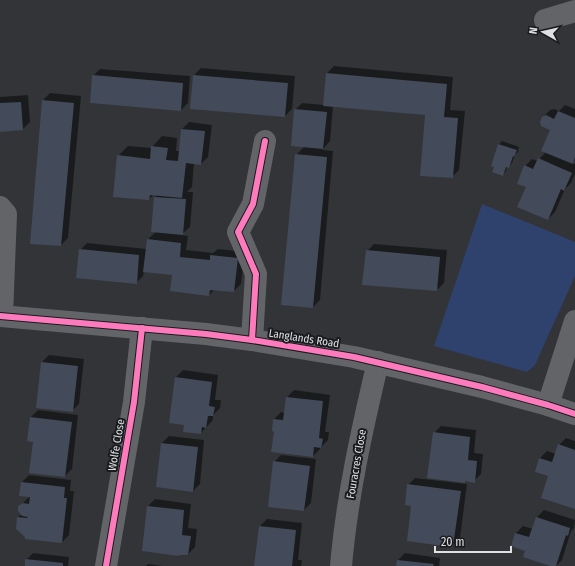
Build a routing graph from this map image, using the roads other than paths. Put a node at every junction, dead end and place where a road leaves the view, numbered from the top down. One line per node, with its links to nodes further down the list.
1 (575, 11): 2 (street)
2 (545, 20)
3 (265, 141): 8 (street)
4 (0, 207): 5 (street)
5 (1, 316): 7 (street, Langlands Road)
6 (575, 321): 10 (street)
7 (142, 328): 8 (street, Langlands Road); 12 (street, Wolfe Close)
8 (252, 340): 9 (street, Langlands Road)
9 (378, 362): 10 (street, Langlands Road); 13 (street, Fouracres Close)
10 (548, 405): 11 (street, Langlands Road)
11 (575, 414)
12 (106, 566)
13 (341, 566)

